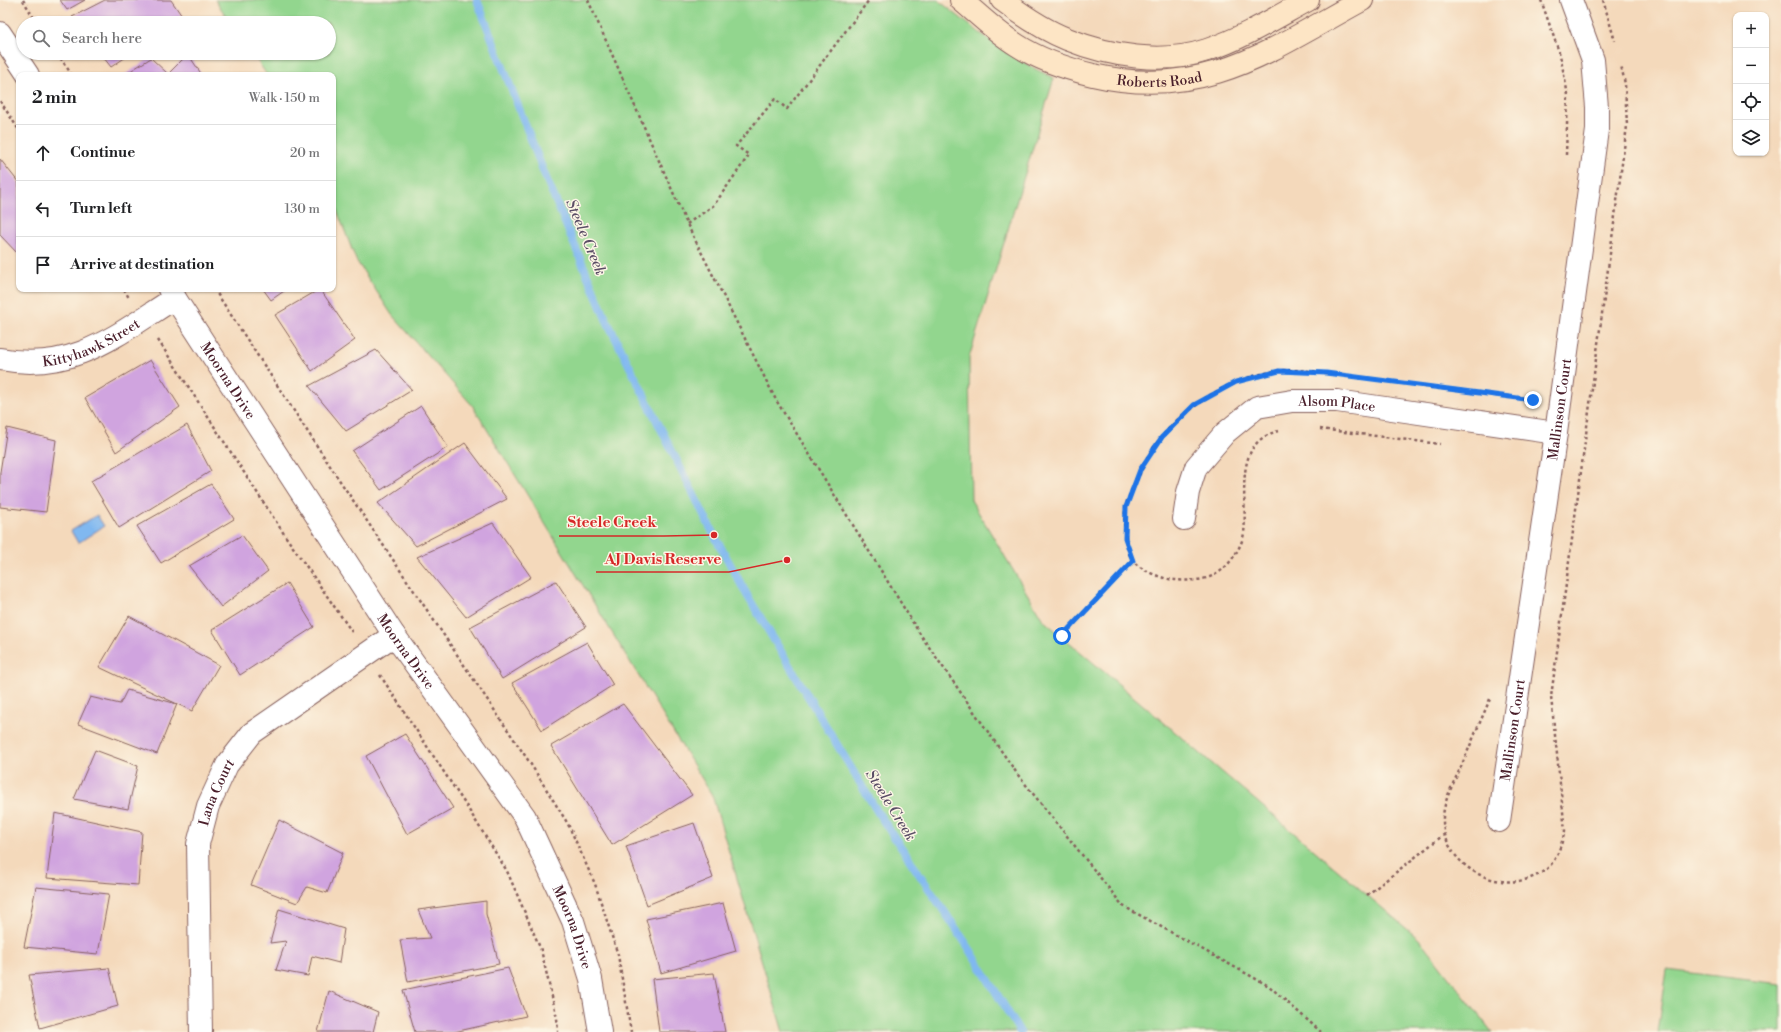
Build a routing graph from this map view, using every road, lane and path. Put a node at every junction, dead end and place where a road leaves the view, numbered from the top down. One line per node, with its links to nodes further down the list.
1 (23, 0): 9 (path)
2 (588, 0): 18 (path)
3 (869, 0): 18 (path)
4 (961, 0): 7 (street, Roberts Road)
5 (1002, 0): 6 (street, Roberts Road)
6 (1308, 0)
7 (1362, 0)
8 (1571, 0): 27 (street, Mallinson Court)
9 (33, 16)
10 (0, 32): 11 (street)
11 (16, 57)
12 (18, 60): 14 (street)
13 (62, 60): 15 (path)
14 (26, 72)
15 (70, 72)
16 (0, 101): 17 (path)
17 (16, 125)
18 (687, 224): 39 (path)
19 (216, 292): 38 (path)
20 (172, 294): 21 (street, Kittyhawk Street); 31 (street, Moorna Drive)
21 (0, 359)
22 (1334, 374): 30 (path)
23 (1418, 385): 24 (path)
24 (1533, 400)
25 (1313, 428): 28 (path)
26 (1284, 430): 30 (path)
27 (1556, 433): 29 (street, Alsom Place); 33 (street, Mallinson Court)
28 (1447, 445)
29 (1184, 520)
30 (1133, 561): 32 (path)
31 (394, 635): 36 (street, Lana Court); 37 (street, Moorna Drive)
32 (1062, 636)
33 (1499, 821)
34 (1446, 833): 35 (path)
35 (1367, 895)
36 (201, 1032)
37 (600, 1032)
38 (631, 1032)
39 (1321, 1032)

